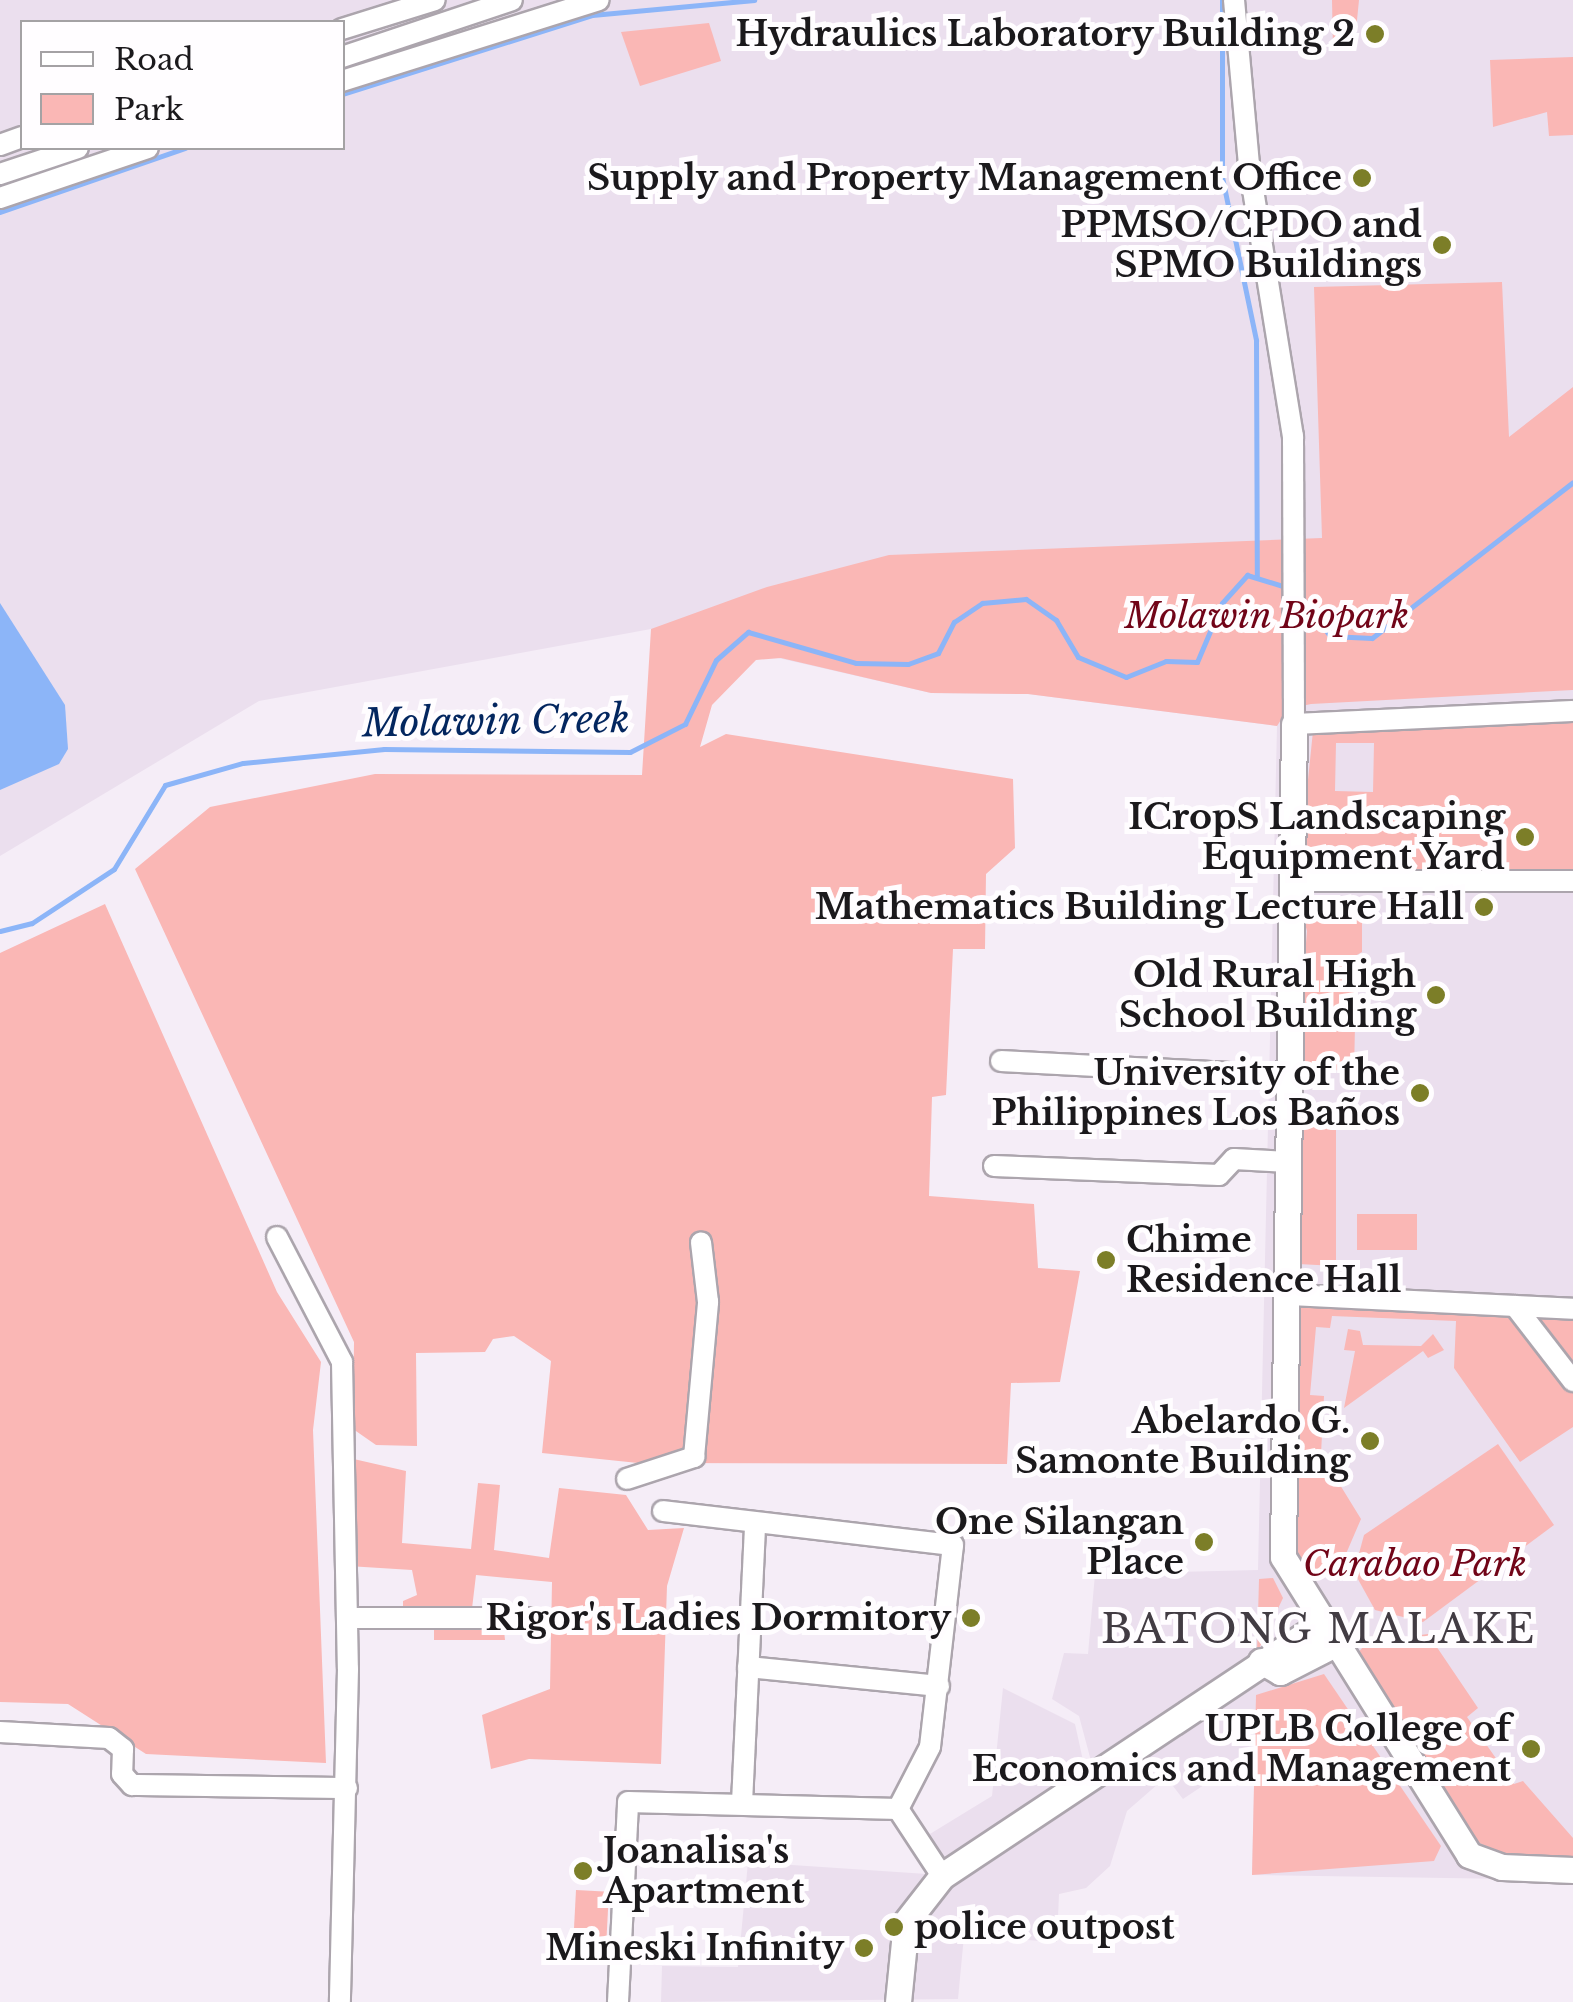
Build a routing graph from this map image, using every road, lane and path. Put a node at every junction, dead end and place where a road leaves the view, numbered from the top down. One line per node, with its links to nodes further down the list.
1 (435, 0): 5 (street)
2 (512, 0): 6 (street)
3 (599, 0): 7 (street)
4 (1234, 0): 13 (street)
5 (345, 28)
6 (345, 56)
7 (345, 81)
8 (72, 150): 10 (street)
9 (142, 150): 11 (street)
10 (0, 174)
11 (0, 198)
12 (1573, 712): 13 (street)
13 (1294, 724): 15 (main road)
14 (1573, 880): 15 (street)
15 (1298, 881): 17 (main road)
16 (1001, 1061): 17 (street)
17 (1287, 1076): 18 (main road)
18 (1288, 1162): 19 (street); 22 (main road)
19 (994, 1166)
20 (276, 1237): 29 (street)
21 (701, 1242): 26 (street)
22 (1290, 1295): 23 (street); 31 (main road)
23 (1515, 1306): 24 (street); 25 (street)
24 (1573, 1309)
25 (1573, 1380)
26 (627, 1479)
27 (663, 1511): 28 (street)
28 (755, 1526): 32 (street); 33 (street)
29 (348, 1618): 30 (street); 35 (street)
30 (529, 1618)
31 (1331, 1633): 38 (main road); 39 (main road)
32 (748, 1667): 33 (street); 36 (street)
33 (938, 1686): 37 (street)
34 (0, 1732): 35 (street)
35 (347, 1788): 40 (street)
36 (742, 1803): 37 (street); 41 (street)
37 (898, 1809): 39 (street)
38 (1573, 1870)
39 (942, 1876): 42 (main road)
40 (340, 2002)
41 (618, 2002)
42 (898, 2002)

